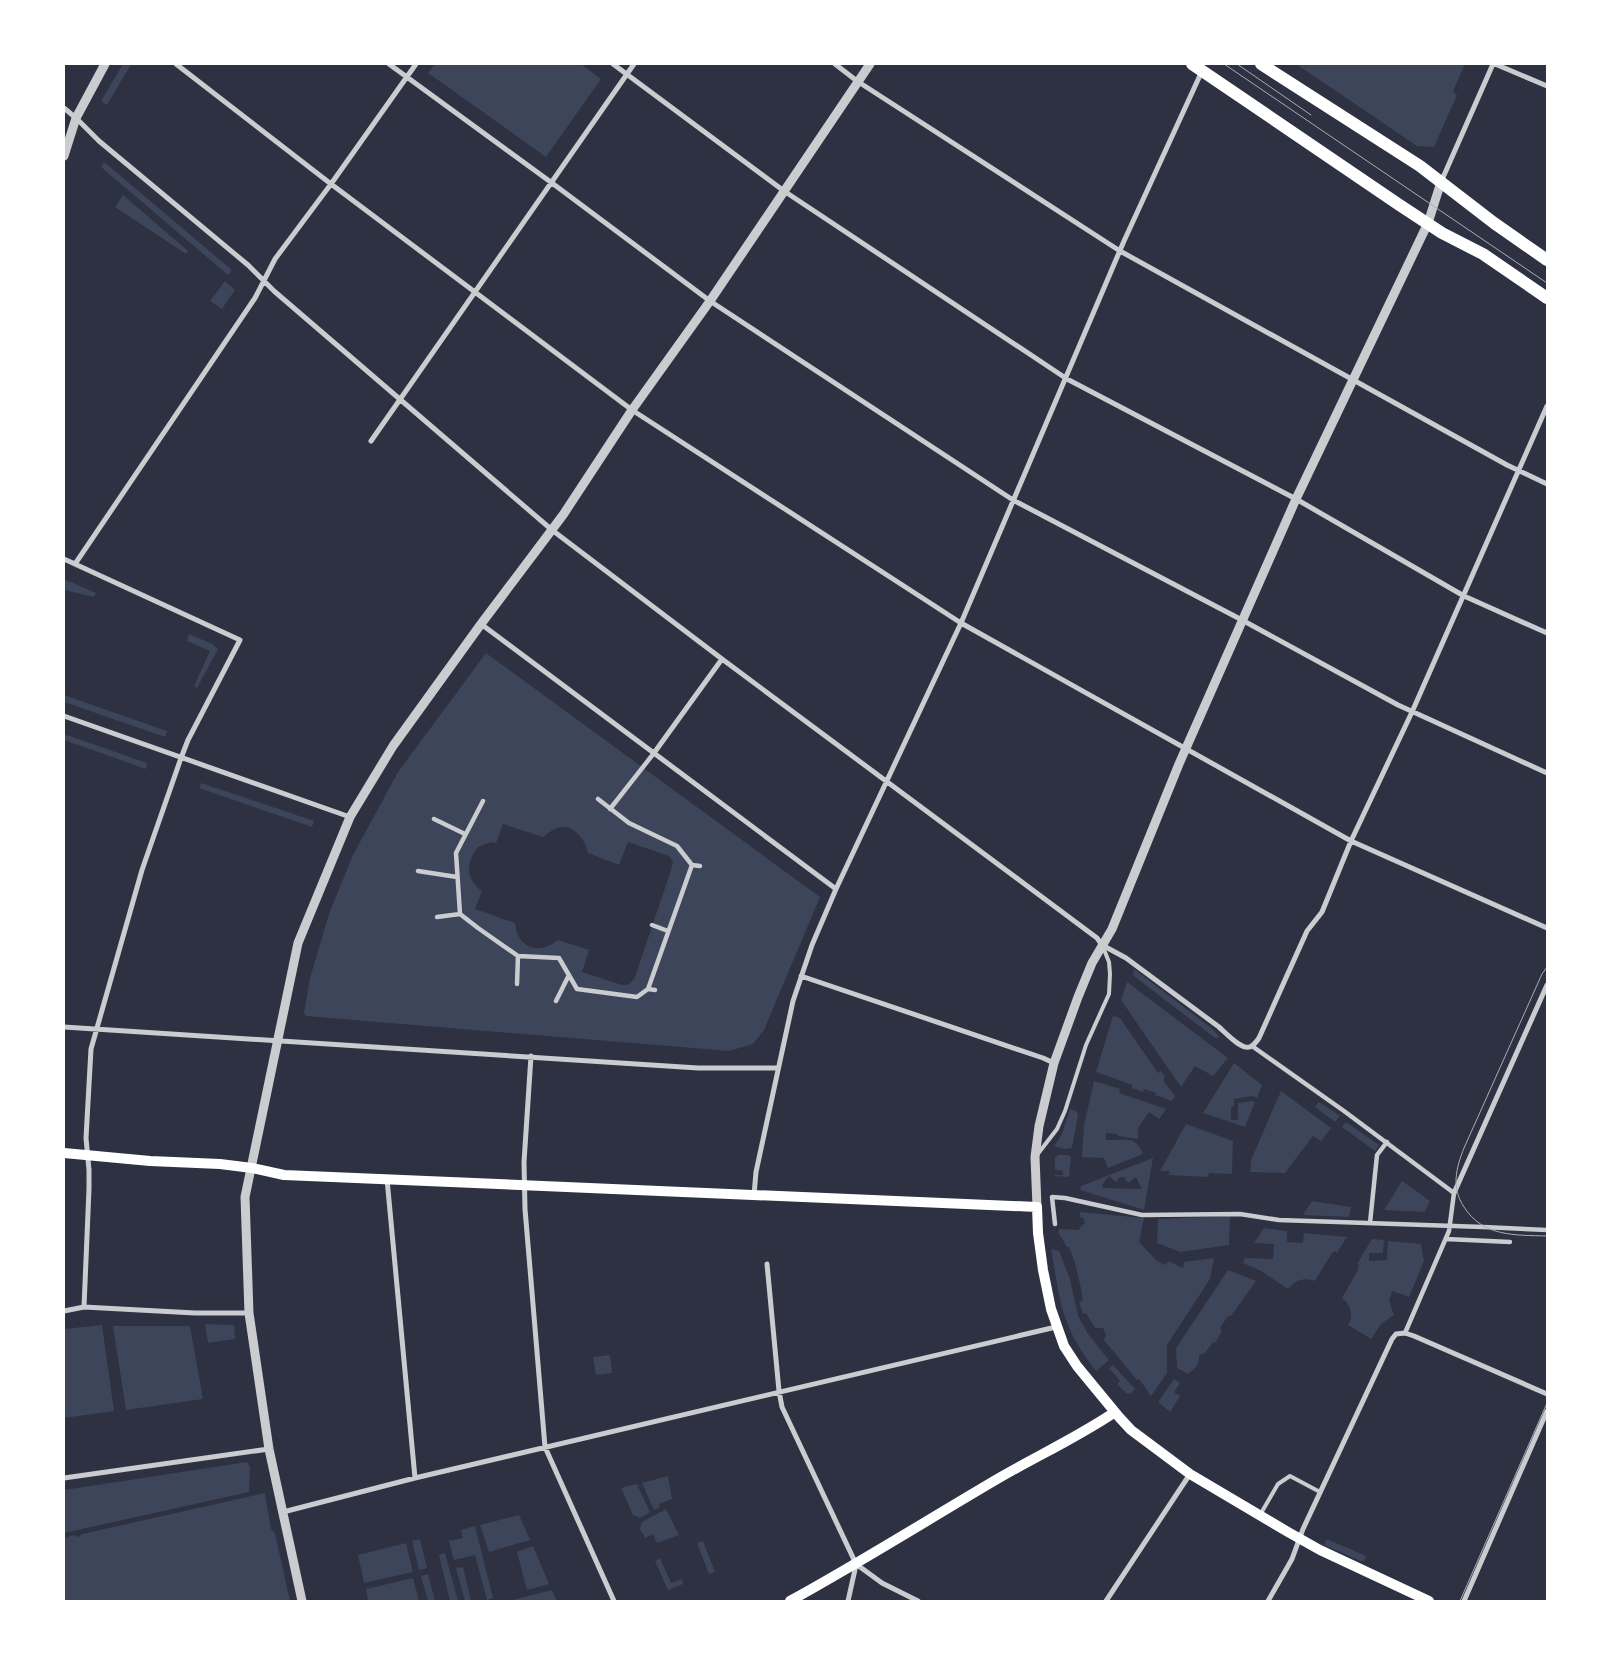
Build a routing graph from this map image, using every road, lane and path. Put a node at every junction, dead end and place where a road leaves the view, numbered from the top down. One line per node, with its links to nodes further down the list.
1 (105, 64): 17 (street)
2 (176, 64): 21 (street)
3 (390, 64): 13 (street)
4 (416, 64): 13 (street)
5 (613, 64): 12 (street)
6 (634, 64): 12 (street)
7 (835, 64): 14 (street)
8 (870, 64): 14 (street)
9 (1262, 64): 19 (main road)
10 (1494, 64): 15 (street); 19 (street)
11 (1197, 67): 23 (main road); 24 (street)
12 (627, 75): 20 (street); 22 (street)
13 (408, 77): 20 (street); 21 (street)
14 (857, 81): 22 (street); 24 (street)
15 (1547, 86)
16 (64, 108): 17 (street)
17 (76, 118): 18 (street); 26 (street)
18 (64, 156)
19 (1441, 182): 23 (street); 25 (main road)
20 (552, 183): 27 (street); 29 (street)
21 (331, 184): 26 (street); 27 (street)
22 (784, 191): 29 (street); 30 (street)
23 (1428, 223): 28 (main road); 31 (street)
24 (1120, 251): 30 (street); 31 (street)
25 (1547, 260)
26 (263, 280): 32 (street); 42 (street)
27 (474, 291): 32 (street); 34 (street)
28 (1547, 298)
29 (710, 301): 34 (street); 39 (street)
30 (1067, 379): 38 (street); 39 (street)
31 (1354, 380): 36 (street); 38 (street)
32 (401, 399): 35 (street); 40 (street)
33 (1547, 406): 36 (street)
34 (632, 410): 40 (street); 45 (street)
35 (371, 441)
36 (1518, 471): 37 (street); 43 (street)
37 (1547, 484)
38 (1296, 499): 43 (street); 44 (street)
39 (1013, 500): 44 (street); 45 (street)
40 (552, 530): 46 (street); 48 (street)
41 (64, 559): 42 (street)
42 (75, 564): 53 (street)
43 (1464, 596): 47 (street); 49 (street)
44 (1242, 620): 49 (street); 51 (street)
45 (961, 623): 51 (street); 55 (street)
46 (481, 624): 52 (street); 59 (street)
47 (1547, 633)
48 (722, 659): 52 (street); 55 (street)
49 (1412, 712): 54 (street); 62 (street)
50 (64, 716): 53 (street)
51 (1186, 749): 62 (street); 73 (street)
52 (654, 753): 58 (street); 67 (street)
53 (181, 758): 59 (street); 83 (street)
54 (1547, 773)
55 (887, 782): 67 (street); 73 (street)
56 (598, 799): 58 (street)
57 (483, 800): 61 (street)
58 (610, 809): 63 (street)
59 (350, 817): 84 (street)
60 (434, 819): 61 (street)
61 (465, 834): 66 (street)
62 (1351, 841): 71 (street); 85 (street)
63 (692, 865): 64 (street); 72 (street)
64 (700, 866)
65 (418, 871): 66 (street)
66 (457, 877): 68 (street)
67 (836, 889): 76 (street)
68 (460, 914): 69 (street); 74 (street)
69 (437, 917)
70 (652, 925): 72 (street)
71 (1547, 928)
72 (668, 930): 79 (street)
73 (1102, 945): 85 (street); 87 (street); 92 (lane)
74 (518, 956): 75 (street); 77 (street)
75 (569, 975): 79 (street); 81 (street)
76 (801, 976): 87 (street); 88 (street)
77 (518, 984)
78 (1547, 985): 96 (street)
79 (648, 989): 80 (street)
80 (655, 990)
81 (556, 1001)
82 (64, 1027): 83 (street)
83 (96, 1028): 84 (street); 91 (street)
84 (278, 1040): 86 (street); 93 (street)
85 (1252, 1046): 89 (street)
86 (531, 1056): 88 (street); 95 (street)
87 (1054, 1063): 92 (street)
88 (777, 1068): 97 (street)
89 (1387, 1142): 96 (street); 99 (street)
90 (64, 1153): 91 (main road)
91 (87, 1155): 93 (main road); 106 (street)
92 (1035, 1157): 98 (street)
93 (252, 1168): 94 (main road); 108 (street)
94 (387, 1179): 95 (main road); 119 (street)
95 (524, 1185): 97 (main road); 115 (street)
96 (1454, 1193): 101 (street)
97 (754, 1195): 98 (main road)
98 (1037, 1207): 109 (main road)
99 (1370, 1223): 100 (street); 101 (street)
100 (1054, 1224)
101 (1450, 1226): 102 (street); 103 (street)
102 (1547, 1230)
103 (1446, 1239): 104 (street); 110 (street)
104 (1510, 1242)
105 (767, 1264): 111 (street)
106 (84, 1307): 107 (street); 108 (street)
107 (64, 1311)
108 (249, 1313): 116 (street)
109 (1056, 1327): 111 (street); 114 (main road)
110 (1405, 1332): 112 (street); 120 (street)
111 (779, 1391): 115 (street); 124 (street)
112 (1547, 1394)
113 (1547, 1411): 133 (street)
114 (1115, 1412): 117 (main road); 124 (main road)
115 (545, 1446): 119 (street); 126 (street)
116 (269, 1449): 118 (street); 121 (street)
117 (1190, 1474): 122 (main road); 130 (street)
118 (64, 1478)
119 (415, 1478): 121 (street)
120 (1320, 1492): 122 (lane); 123 (street)
121 (283, 1512): 125 (street)
122 (1260, 1515): 123 (main road)
123 (1300, 1538): 131 (street); 132 (main road)
124 (856, 1564): 127 (main road); 128 (street); 129 (street)
125 (302, 1601)
126 (614, 1601)
127 (790, 1601)
128 (848, 1601)
129 (918, 1601)
130 (1106, 1601)
131 (1268, 1601)
132 (1429, 1601)
133 (1464, 1601)

